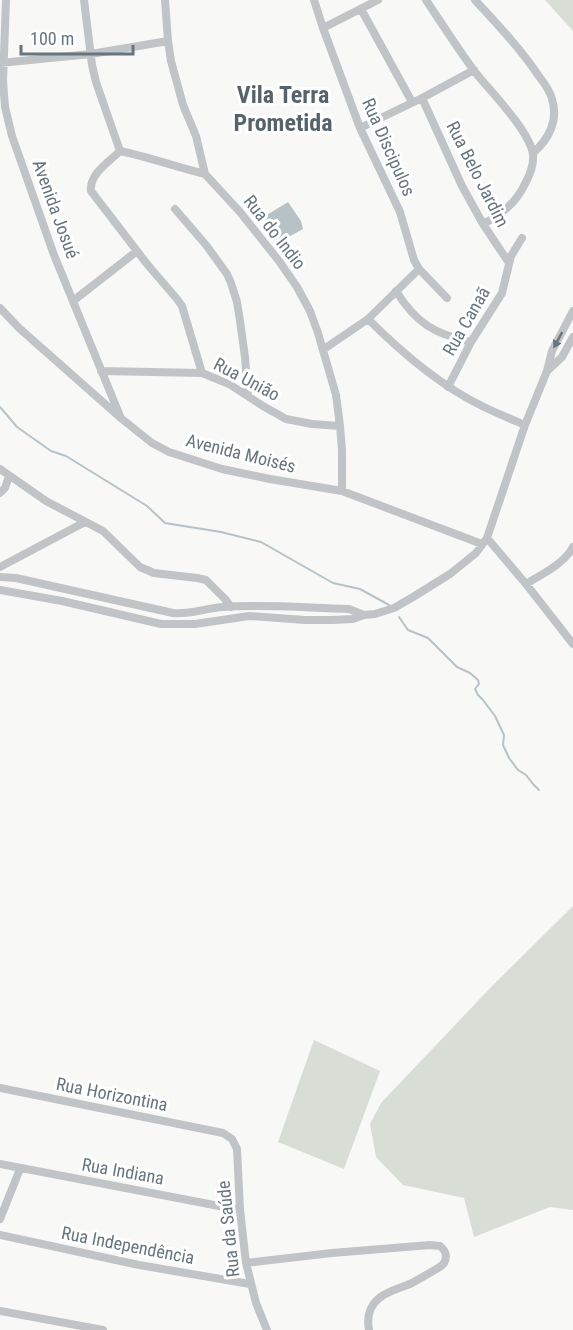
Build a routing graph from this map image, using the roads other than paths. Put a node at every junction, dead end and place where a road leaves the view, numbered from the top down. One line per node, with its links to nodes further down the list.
1 (6, 0): 12 (street, Avenida Josué)
2 (84, 0): 11 (street)
3 (165, 0): 10 (street, Rua do Indio)
4 (314, 0): 9 (street, Rua Discipulos)
5 (378, 0): 8 (street)
6 (426, 0): 13 (street)
7 (475, 0): 18 (street)
8 (361, 9): 9 (street); 15 (street)
9 (323, 28): 16 (street, Rua Discipulos)
10 (168, 41): 11 (street); 19 (street, Rua do Indio)
11 (91, 54): 12 (street); 17 (street)
12 (1, 63): 28 (street, Avenida Josué)
13 (474, 70): 14 (street); 18 (street)
14 (422, 98): 15 (street); 21 (street, Rua Belo Jardim)
15 (412, 102): 16 (street)
16 (360, 128): 25 (street, Rua Discipulos)
17 (120, 152): 19 (street); 23 (street)
18 (532, 153): 21 (street)
19 (205, 174): 34 (street, Rua do Indio)
20 (175, 209): 39 (street)
21 (483, 224): 24 (street, Rua Belo Jardim)
22 (522, 238): 24 (street, Rua Canaã)
23 (137, 251): 28 (street); 37 (street)
24 (509, 263): 33 (street, Rua Canaã)
25 (418, 269): 26 (street); 27 (street, Rua Discipulos)
26 (396, 291): 31 (street); 33 (street)
27 (447, 298)
28 (73, 301): 35 (street, Avenida Josué)
29 (0, 308): 40 (street, Avenida Moisés)
30 (573, 311): 36 (street, one-way to 36)
31 (368, 319): 34 (street); 38 (street)
32 (573, 337): 36 (street)
33 (471, 342): 38 (street, Rua Canaã)
34 (324, 349): 42 (street, Rua do Indio)
35 (101, 371): 37 (street, Rua União); 40 (street, Avenida Josué)
36 (547, 371): 41 (street)
37 (202, 373): 39 (street, Rua União)
38 (448, 387): 41 (street)
39 (248, 396): 42 (street, Rua União)
40 (122, 419): 45 (street, Avenida Moisés)
41 (525, 425): 48 (street)
42 (340, 426): 45 (street, Rua do Indio)
43 (0, 469): 44 (street)
44 (9, 476): 46 (street); 47 (street)
45 (342, 491): 48 (street, Avenida Moisés)
46 (0, 492)
47 (85, 522): 50 (street); 54 (street)
48 (484, 541): 52 (street); 55 (street)
49 (573, 547): 52 (street)
50 (0, 567)
51 (0, 577): 54 (street)
52 (526, 584): 56 (street)
53 (0, 590): 55 (street)
54 (231, 607): 55 (street)
55 (364, 615)
56 (573, 644)
57 (0, 1088): 58 (street, Rua Horizontina)
58 (219, 1132): 61 (street, Rua da Saúde)
59 (0, 1164): 60 (street, Rua Indiana)
60 (20, 1169): 61 (street, Rua Indiana); 62 (street)
61 (240, 1210): 64 (street, Rua da Saúde)
62 (0, 1219)
63 (0, 1235): 65 (street, Rua Independência)
64 (246, 1263): 65 (street, Rua da Saúde); 69 (street)
65 (250, 1284): 68 (street, Rua da Saúde)
66 (0, 1311): 67 (street)
67 (103, 1330)
68 (267, 1330)
69 (369, 1330)

